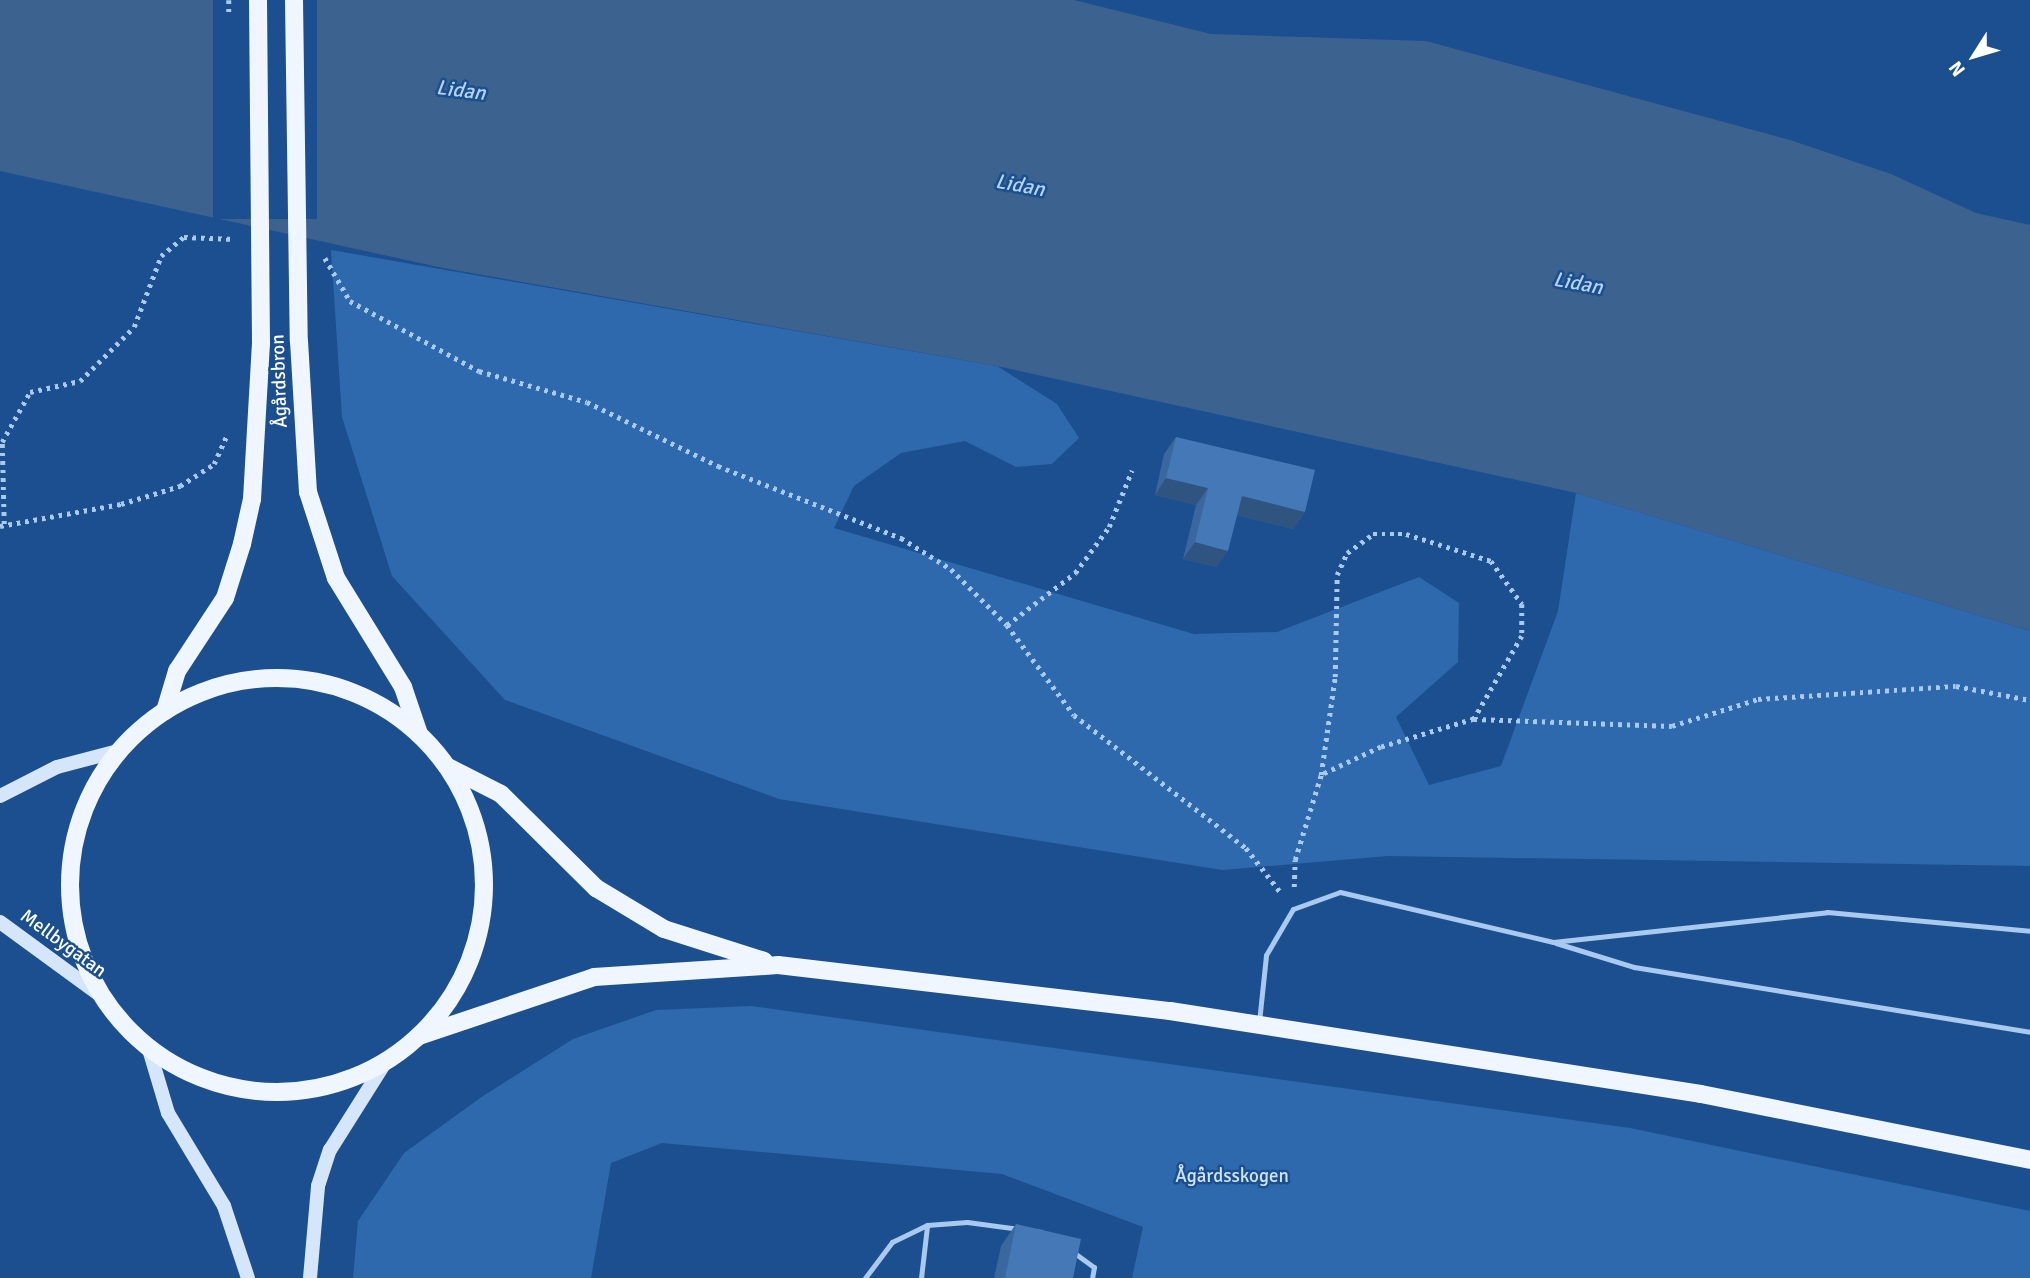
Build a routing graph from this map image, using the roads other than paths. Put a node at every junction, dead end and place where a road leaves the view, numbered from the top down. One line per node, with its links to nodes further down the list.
1 (258, 0): 3 (main road, Ågårdsbron, bridge)
2 (294, 0): 4 (main road, Ågårdsbron, bridge)
3 (164, 711): 4 (main road); 5 (main road)
4 (419, 734): 6 (main road)
5 (118, 751): 7 (main road); 12 (main road)
6 (446, 766): 11 (main road); 15 (main road)
7 (0, 796)
8 (0, 922): 12 (main road, Mellbygatan)
9 (2030, 931): 10 (lane)
10 (1553, 942): 13 (lane); 14 (lane)
11 (778, 965): 13 (main road); 15 (main road)
12 (104, 998): 16 (main road)
13 (1259, 1026): 18 (main road)
14 (2030, 1032)
15 (419, 1036): 17 (main road)
16 (148, 1046): 17 (main road); 22 (main road)
17 (386, 1062): 23 (main road)
18 (2030, 1160)
19 (927, 1225): 20 (lane); 24 (lane); 25 (lane)
20 (1054, 1240)
21 (1064, 1247): 26 (lane)
22 (248, 1278)
23 (310, 1278)
24 (865, 1278)
25 (921, 1278)
26 (1092, 1278)

